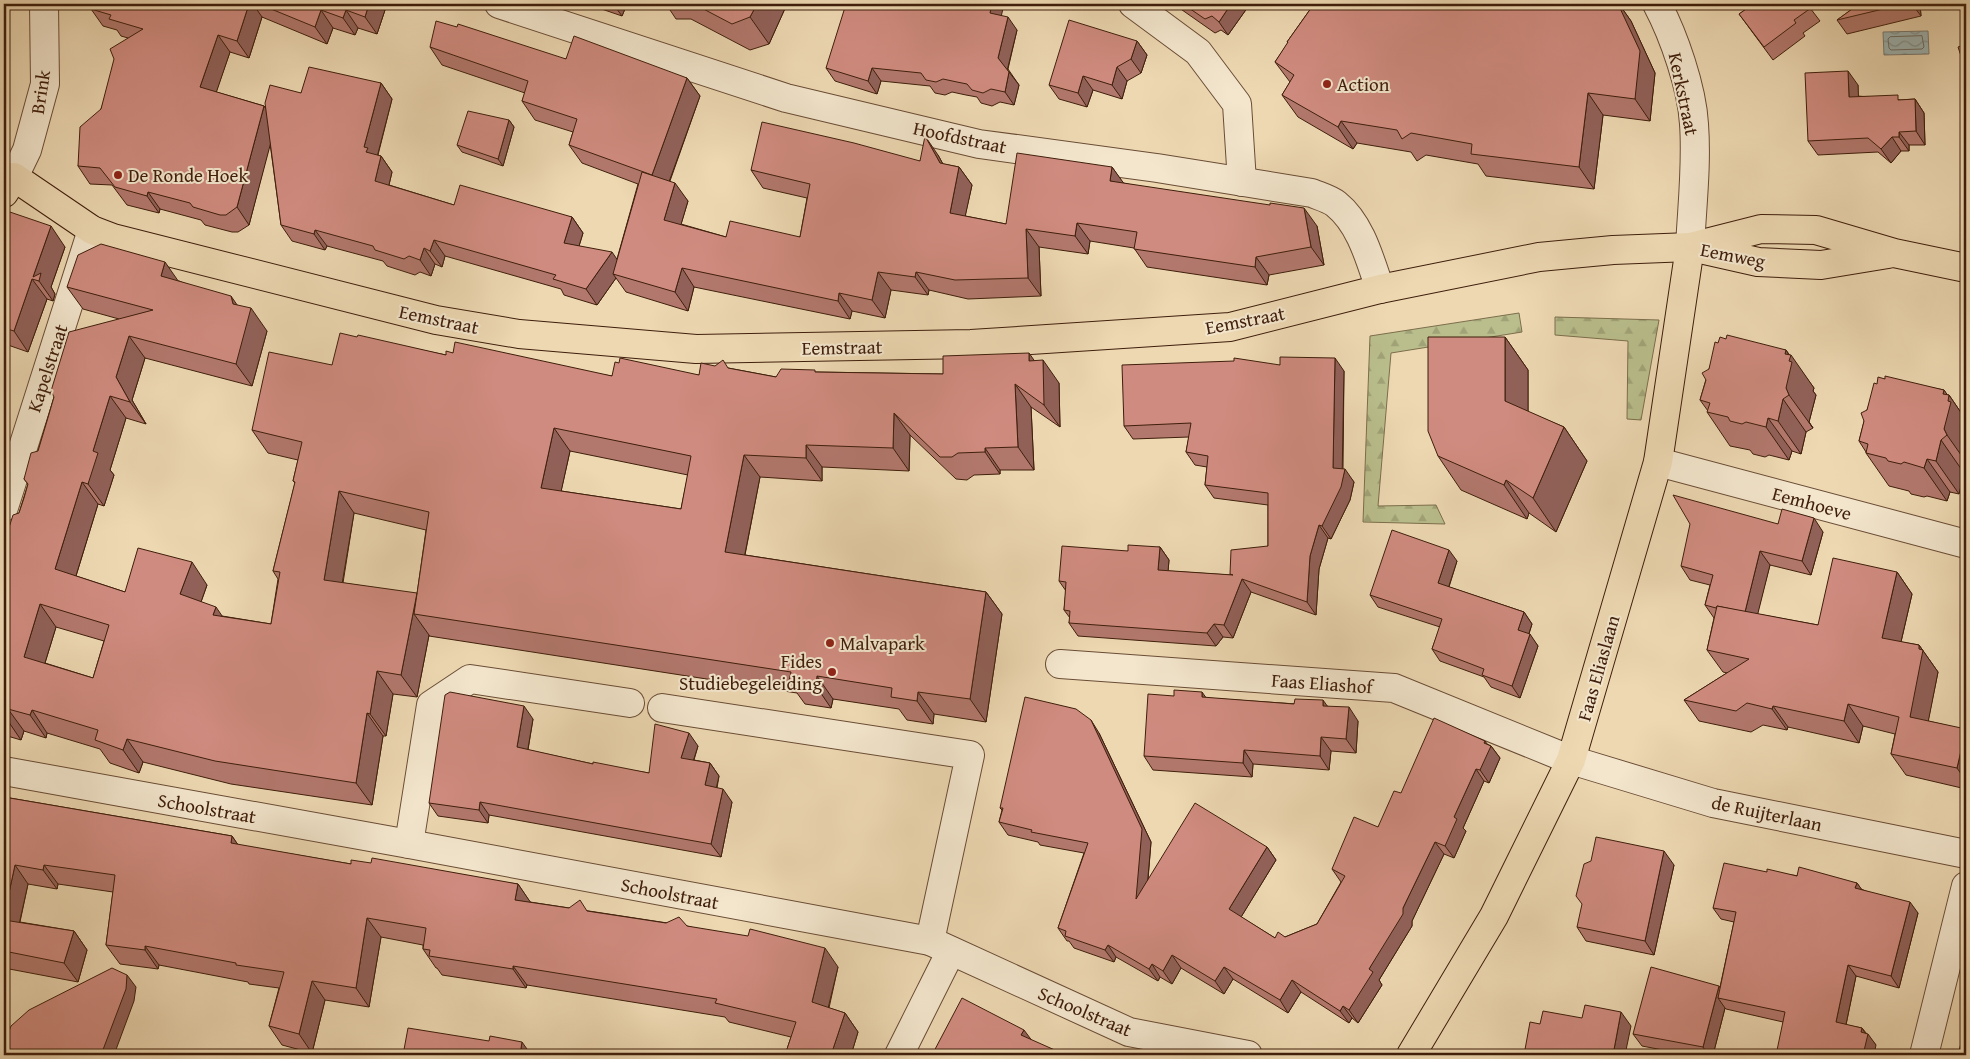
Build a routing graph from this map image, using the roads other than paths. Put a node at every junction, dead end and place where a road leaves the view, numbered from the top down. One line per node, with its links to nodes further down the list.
1 (44, 4): 6 (street, Brink)
2 (499, 4): 5 (street, Hoofdstraat)
3 (1133, 4): 5 (street)
4 (1657, 4): 8 (street, Kerkstraat)
5 (1242, 182): 10 (street, Hoofdstraat)
6 (9, 185): 7 (main road, Eemstraat)
7 (92, 230): 10 (main road, Eemstraat); 12 (street, Kapelstraat)
8 (1690, 247): 9 (main road, Eemweg); 10 (main road, Eemstraat); 11 (main road, Faas Eliaslaan)
9 (1966, 268)
10 (1380, 289)
11 (1658, 462): 13 (street, Eemhoeve); 17 (main road, Faas Eliaslaan)
12 (4, 507)
13 (1966, 544)
14 (1060, 664): 17 (street, Faas Eliashof)
15 (630, 703): 19 (street)
16 (662, 708): 22 (street)
17 (1571, 760): 20 (street, de Ruijterlaan); 25 (main road, Faas Eliaslaan)
18 (4, 771): 19 (street, Schoolstraat)
19 (410, 844): 22 (street, Schoolstraat)
20 (1966, 854)
21 (1966, 886): 26 (street)
22 (941, 946): 23 (street); 24 (street, Schoolstraat)
23 (899, 1055)
24 (1248, 1055)
25 (1411, 1055)
26 (1924, 1055)

